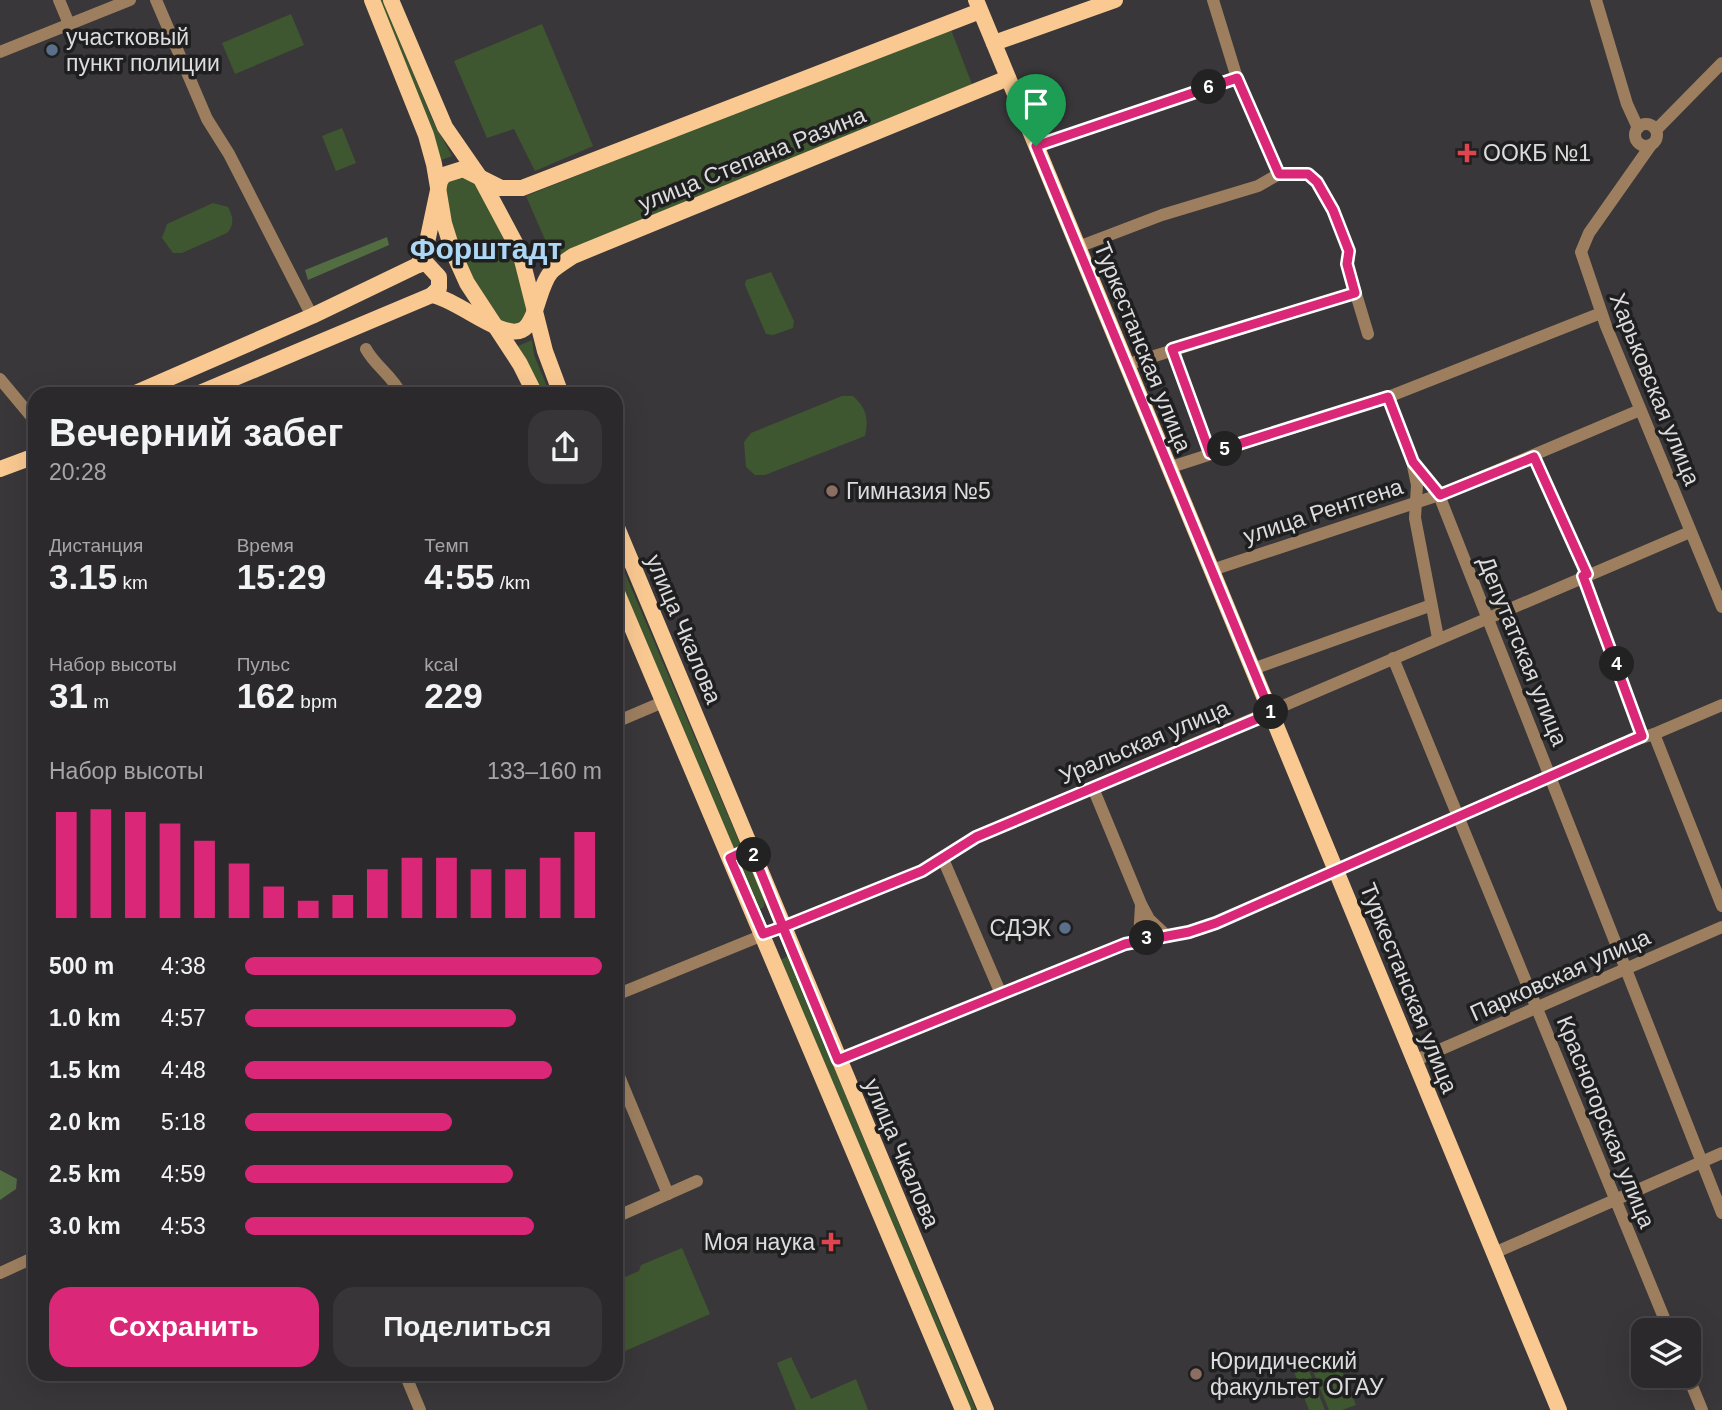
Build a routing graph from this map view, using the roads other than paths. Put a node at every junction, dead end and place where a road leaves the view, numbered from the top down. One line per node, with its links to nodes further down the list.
1 (59, 0): 10 (street)
2 (130, 0): 10 (street)
3 (156, 0): 30 (street)
4 (372, 0): 23 (main road)
5 (391, 0): 22 (main road)
6 (1115, 0): 11 (main road)
7 (1213, 0): 14 (street)
8 (1596, 0): 17 (street)
9 (978, 6): 11 (main road, Туркестанская улица); 22 (main road)
10 (69, 24): 12 (street)
11 (994, 43): 15 (main road, Туркестанская улица)
12 (0, 51)
13 (1722, 62): 16 (street)
14 (1237, 78): 19 (street); 21 (street)
15 (1008, 79): 19 (main road, Туркестанская улица); 28 (main road, улица Степана Разина)
16 (1656, 130): 17 (street); 18 (street)
17 (1637, 134): 18 (street); 20 (street)
18 (1651, 145): 20 (street)
19 (1036, 146): 24 (main road, Туркестанская улица)
20 (1632, 173): 29 (street, Харьковская улица)
21 (1279, 174): 24 (street); 26 (street)
22 (481, 179): 23 (main road); 28 (main road)
23 (438, 192): 25 (main road); 31 (main road)
24 (1078, 247): 35 (main road, Туркестанская улица)
25 (418, 265): 27 (main road); 30 (main road)
26 (1355, 293): 32 (street); 34 (street)
27 (432, 295): 31 (main road); 38 (main road)
28 (535, 306): 31 (main road, улица Степана Разина); 41 (main road)
29 (1601, 313): 42 (street); 43 (street, Харьковская улица)
30 (312, 316): 37 (main road)
31 (492, 326): 40 (main road)
32 (1368, 334)
33 (366, 349): 39 (street)
34 (1172, 349): 35 (street); 45 (street)
35 (1126, 365): 49 (main road, Туркестанская улица)
36 (0, 379): 44 (street)
37 (149, 387)
38 (214, 387)
39 (398, 387)
40 (532, 387)
41 (558, 387)
42 (1388, 397): 45 (street); 48 (street)
43 (1640, 410): 46 (street, улица Рентгена); 53 (street, Харьковская улица)
44 (28, 413)
45 (1210, 453): 49 (street)
46 (1534, 457): 51 (street, улица Рентгена); 56 (street)
47 (28, 459): 50 (main road)
48 (1413, 462): 51 (street); 52 (street)
49 (1168, 468): 55 (main road, Туркестанская улица)
50 (0, 469)
51 (1440, 495): 52 (street, улица Рентгена); 60 (street, Депутатская улица)
52 (1414, 503): 55 (street, улица Рентгена); 57 (street)
53 (1690, 531): 56 (street, Уральская улица); 59 (street, Харьковская улица)
54 (623, 542): 72 (main road, улица Чкалова)
55 (1212, 570): 63 (main road, Туркестанская улица)
56 (1585, 575): 60 (street, Уральская улица); 68 (street)
57 (1429, 606): 61 (street); 63 (street)
58 (623, 607): 64 (main road, улица Чкалова)
59 (1722, 607)
60 (1487, 618): 61 (street, Уральская улица); 69 (street, Депутатская улица)
61 (1437, 638): 62 (street, Уральская улица)
62 (1393, 658): 66 (street, Уральская улица); 71 (street, Красногорская улица)
63 (1253, 669): 66 (main road, Туркестанская улица)
64 (663, 702): 67 (street); 73 (main road, улица Чкалова)
65 (1722, 705): 68 (street)
66 (1271, 713): 70 (street, Уральская улица); 75 (main road, Туркестанская улица)
67 (623, 719)
68 (1648, 735): 69 (street); 77 (street)
69 (1549, 775): 71 (street); 83 (street, Депутатская улица)
70 (1093, 788): 74 (street, Уральская улица); 76 (street)
71 (1457, 815): 75 (street); 86 (street, Красногорская улица)
72 (751, 848): 73 (main road); 78 (main road, улица Чкалова)
73 (730, 858): 80 (main road, улица Чкалова)
74 (943, 859): 78 (street, Уральская улица); 85 (street)
75 (1335, 869): 81 (street); 88 (main road, Туркестанская улица)
76 (1141, 904): 81 (street); 82 (street)
77 (1722, 905)
78 (783, 927): 80 (main road, Уральская улица); 87 (main road, улица Чкалова)
79 (1722, 927): 83 (street, Парковская улица)
80 (763, 934): 84 (street, Уральская улица); 104 (main road, улица Чкалова)
81 (1167, 936): 82 (street)
82 (1139, 939): 85 (street)
83 (1626, 970): 86 (street, Парковская улица); 91 (street, Депутатская улица)
84 (623, 992)
85 (1001, 994): 87 (street)
86 (1537, 1009): 88 (street, Парковская улица); 94 (street, Красногорская улица)
87 (838, 1060): 105 (main road, улица Чкалова)
88 (1414, 1061): 97 (main road, Туркестанская улица)
89 (623, 1086): 93 (street)
90 (1722, 1153): 91 (street)
91 (1701, 1162): 94 (street); 95 (street, Депутатская улица)
92 (697, 1181): 93 (street)
93 (668, 1194): 96 (street)
94 (1615, 1202): 97 (street); 100 (street, Красногорская улица)
95 (1722, 1213)
96 (623, 1214)
97 (1494, 1253): 106 (main road, Туркестанская улица)
98 (28, 1260): 99 (street)
99 (0, 1273)
100 (1664, 1318)
101 (408, 1381): 103 (street)
102 (1693, 1388): 107 (street)
103 (420, 1410)
104 (962, 1410)
105 (986, 1410)
106 (1559, 1410)
107 (1702, 1410)

